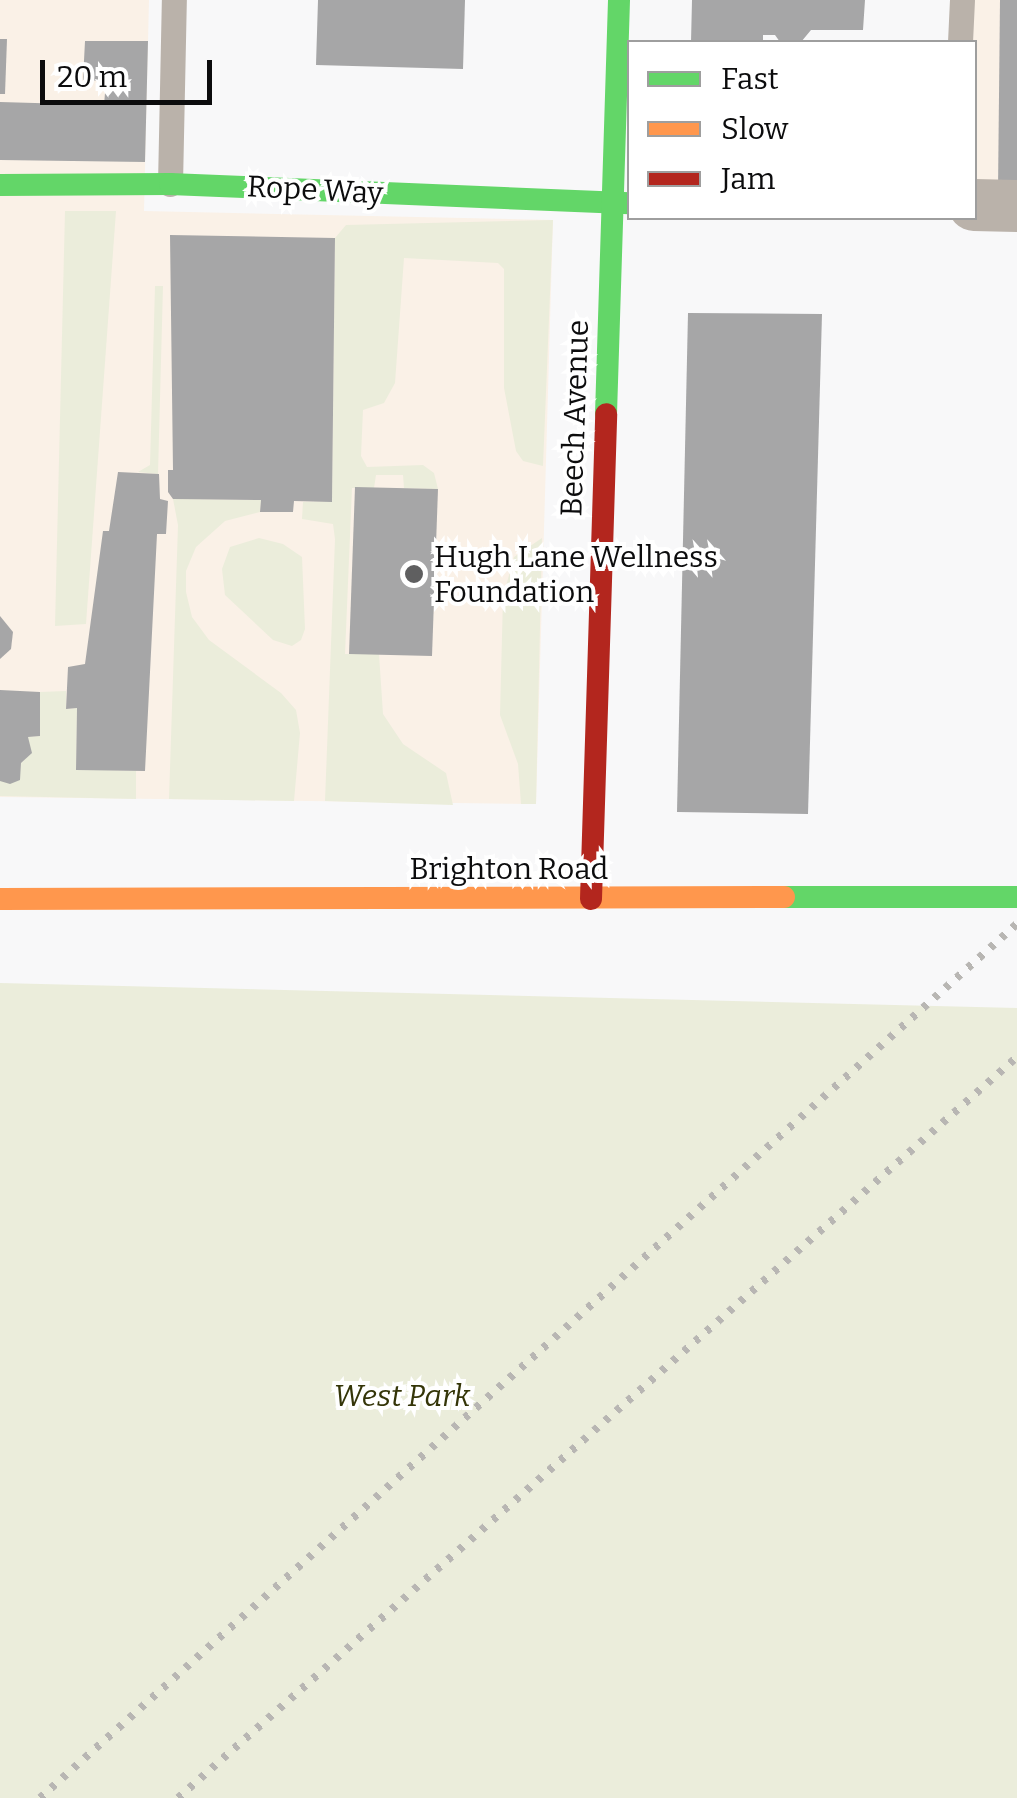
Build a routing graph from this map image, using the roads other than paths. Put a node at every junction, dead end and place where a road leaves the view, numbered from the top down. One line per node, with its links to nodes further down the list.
1 (174, 0): 5 (lane)
2 (619, 0): 7 (street, Beech Avenue)
3 (962, 0): 4 (lane)
4 (960, 40)
5 (170, 184): 6 (street, Rope Way); 7 (street, Rope Way)
6 (0, 185)
7 (622, 202): 14 (street, Beech Avenue)
8 (977, 205): 9 (street)
9 (1017, 206)
10 (1017, 875): 12 (street)
11 (1017, 897): 12 (street, Brighton Road)
12 (992, 898): 14 (street, Brighton Road)
13 (0, 899): 14 (street, Brighton Road)
14 (591, 899)

